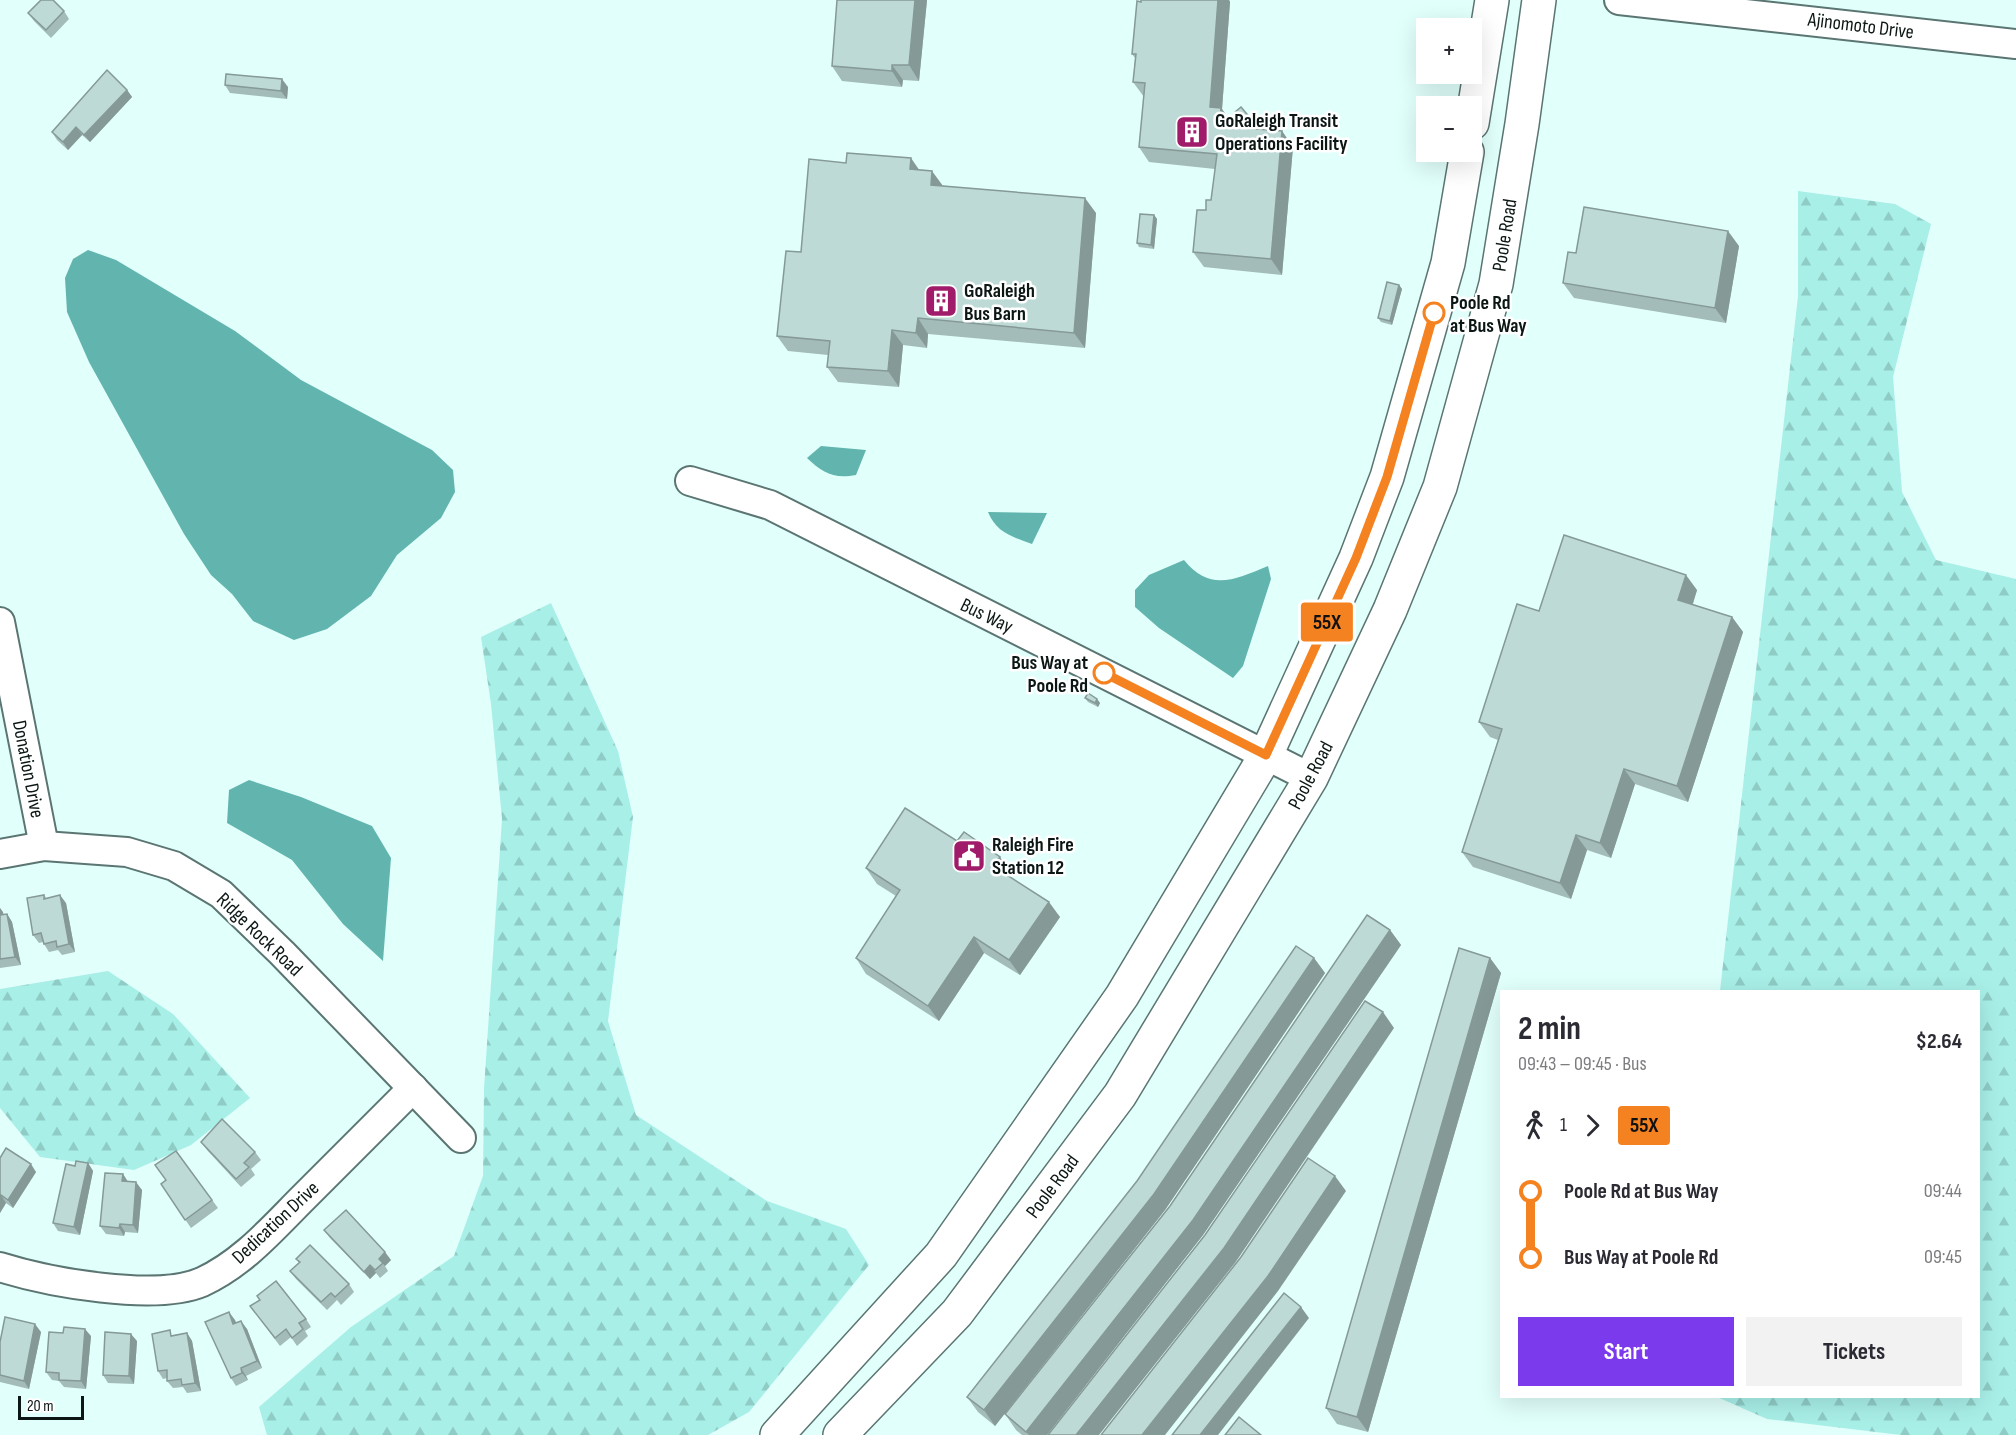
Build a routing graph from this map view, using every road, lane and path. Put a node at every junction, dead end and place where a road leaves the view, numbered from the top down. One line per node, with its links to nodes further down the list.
1 (1492, 0): 5 (main road)
2 (1539, 0): 10 (main road, Poole Road)
3 (1619, 0): 4 (street, Ajinomoto Drive)
4 (2016, 44)
5 (1476, 96)
6 (1465, 162): 9 (main road)
7 (690, 481): 9 (street, Bus Way)
8 (0, 622): 11 (street, Donation Drive)
9 (1266, 755): 10 (street, Bus Way); 16 (main road)
10 (1311, 778): 17 (main road, Poole Road)
11 (44, 846): 12 (street, Ridge Rock Road); 13 (street, Ridge Rock Road)
12 (0, 854)
13 (413, 1088): 14 (street, Ridge Rock Road); 15 (street, Dedication Drive)
14 (461, 1138)
15 (0, 1267)
16 (777, 1435)
17 (840, 1435)

